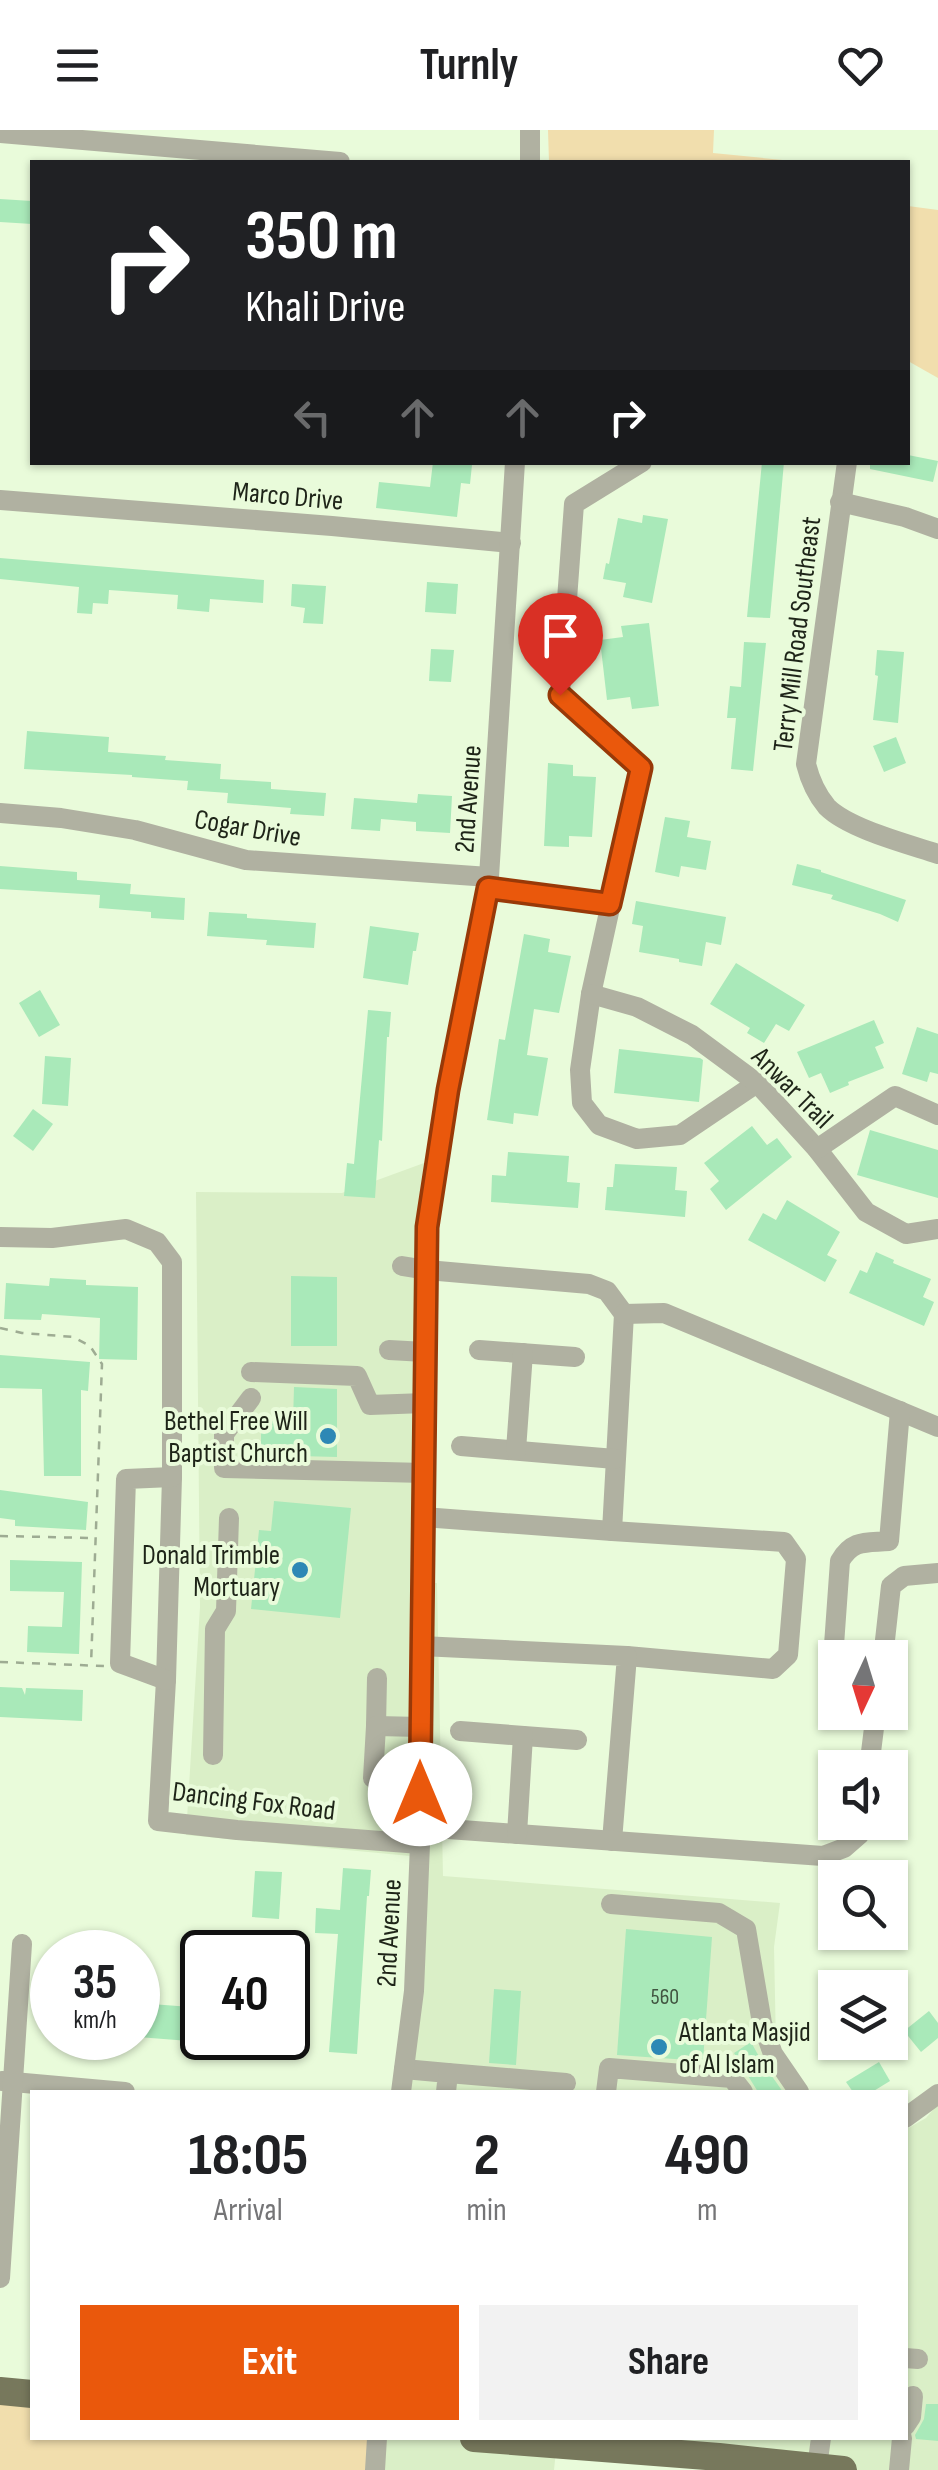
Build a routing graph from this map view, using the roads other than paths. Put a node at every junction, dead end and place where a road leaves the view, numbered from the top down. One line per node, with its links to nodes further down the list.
1 (530, 130): 4 (street)
2 (0, 134): 3 (street)
3 (316, 160)
4 (530, 160)
5 (516, 465): 11 (street, 2nd Avenue)
6 (637, 465): 15 (street)
7 (846, 465): 9 (street, Terry Mill Road Southeast)
8 (0, 500): 11 (street, Marco Drive)
9 (840, 502): 10 (street); 13 (street, Terry Mill Road Southeast)
10 (938, 529)
11 (511, 543): 14 (street, 2nd Avenue)
12 (0, 813): 14 (street, Cogar Drive)
13 (938, 854)
14 (488, 883): 15 (street, Cogar Drive); 23 (street, 2nd Avenue)
15 (610, 904): 16 (street)
16 (591, 994): 17 (street, Anwar Trail); 17 (street)
17 (757, 1083): 19 (street, Anwar Trail)
18 (938, 1115): 19 (street)
19 (817, 1149): 20 (street, Anwar Trail)
20 (938, 1229)
21 (0, 1237): 39 (street, Dancing Fox Road)
22 (402, 1266): 23 (street)
23 (427, 1270): 24 (street); 27 (street, 2nd Avenue)
24 (624, 1314): 33 (street); 37 (street)
25 (389, 1350): 27 (street)
26 (479, 1350): 28 (street)
27 (425, 1352): 32 (street, 2nd Avenue)
28 (523, 1353): 29 (street); 36 (street)
29 (575, 1356)
30 (251, 1372): 32 (street)
31 (250, 1398): 38 (street)
32 (424, 1403): 38 (street, 2nd Avenue)
33 (900, 1411): 34 (street); 44 (street)
34 (938, 1427)
35 (461, 1446): 36 (street)
36 (516, 1450): 37 (street)
37 (615, 1458): 42 (street)
38 (424, 1473): 40 (street, 2nd Avenue)
39 (172, 1476): 49 (street, Dancing Fox Road); 49 (street)
40 (423, 1517): 42 (street); 46 (street, 2nd Avenue)
41 (229, 1518): 55 (street)
42 (612, 1531): 47 (street)
43 (938, 1572): 45 (street)
44 (834, 1640)
45 (884, 1640)
46 (421, 1646): 47 (street); 51 (street, 2nd Avenue)
47 (627, 1656): 60 (street)
48 (377, 1678): 50 (street)
49 (166, 1680): 58 (street, Dancing Fox Road)
50 (376, 1726): 51 (street); 56 (street)
51 (421, 1727): 58 (street, 2nd Avenue)
52 (460, 1731): 53 (street)
53 (523, 1736): 54 (street); 57 (street)
54 (578, 1740)
55 (213, 1755)
56 (372, 1778)
57 (517, 1834): 58 (street, Dancing Fox Road); 60 (street, Dancing Fox Road)
58 (420, 1835): 63 (street, 2nd Avenue)
59 (853, 1840): 60 (street, Dancing Fox Road)
60 (612, 1841)
61 (611, 1904): 71 (street)
62 (22, 1944): 64 (street)
63 (404, 2070): 65 (street); 68 (street, 2nd Avenue)
64 (6, 2081): 67 (street); 74 (street)
65 (447, 2083): 66 (street)
66 (566, 2083)
67 (103, 2090)
68 (401, 2090)
69 (606, 2090): 70 (street)
70 (741, 2090)
71 (798, 2090)
72 (937, 2098): 73 (street)
73 (908, 2116)
74 (0, 2278)
75 (0, 2391): 76 (main road)
76 (30, 2394)
77 (914, 2396): 78 (street)
78 (908, 2422)
79 (377, 2440): 87 (street)
80 (538, 2440): 83 (main road)
81 (821, 2440): 86 (street)
82 (902, 2440): 88 (street)
83 (606, 2443): 84 (main road)
84 (666, 2445): 85 (main road)
85 (720, 2447): 86 (main road)
86 (830, 2469)
87 (376, 2470)
88 (900, 2470)

